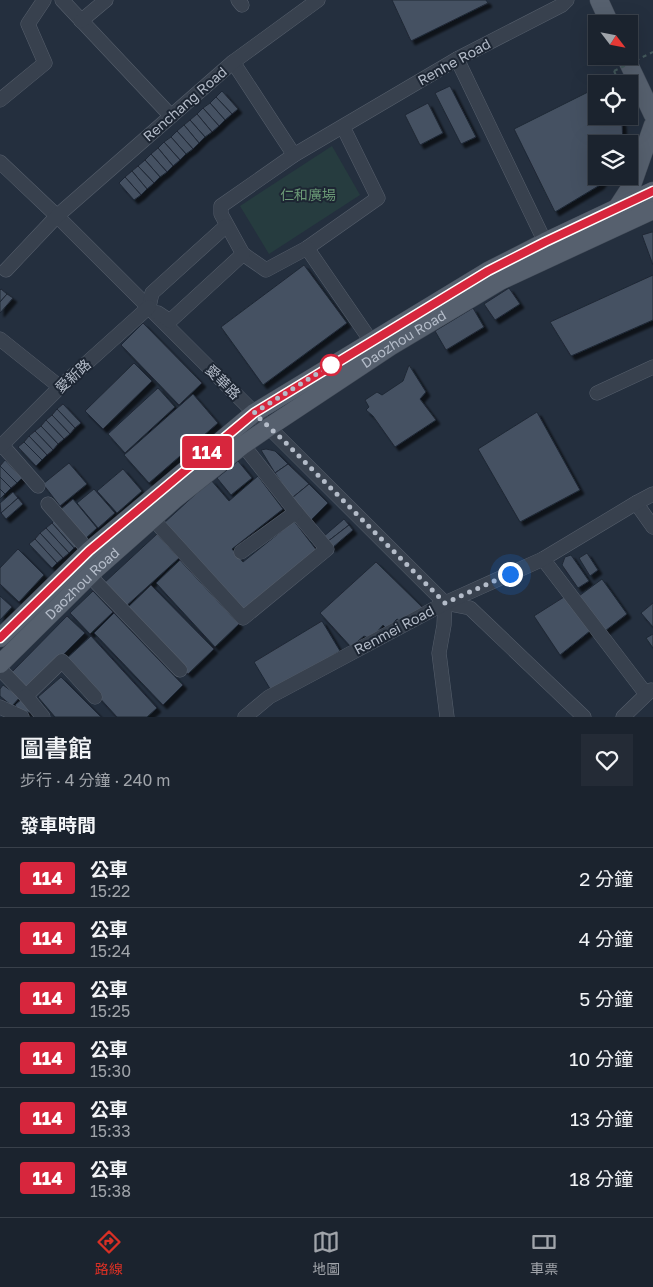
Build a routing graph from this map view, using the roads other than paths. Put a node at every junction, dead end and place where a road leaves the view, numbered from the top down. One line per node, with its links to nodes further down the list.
1 (44, 0): 12 (street)
2 (62, 0): 8 (street)
3 (106, 0): 8 (street)
4 (318, 0): 10 (street, Renchang Road)
5 (567, 0): 9 (street, Renhe Road)
6 (598, 0): 7 (main road)
7 (606, 15)
8 (81, 21): 14 (street)
9 (457, 59): 16 (street, Renhe Road); 25 (street)
10 (233, 62): 14 (street, Renchang Road); 17 (street)
11 (629, 65): 13 (main road)
12 (0, 100)
13 (653, 115)
14 (171, 116): 22 (street, Renchang Road)
15 (653, 125): 20 (main road)
16 (343, 127): 17 (street, Renhe Road); 26 (street)
17 (294, 155): 24 (street, Renhe Road)
18 (0, 162): 22 (street, 愛華路)
19 (653, 191): 20 (main road, Daozhou Road)
20 (616, 208): 25 (main road, Daozhou Road)
21 (653, 210): 23 (main road, Daozhou Road)
22 (57, 216): 28 (street, Renchang Road); 29 (street, 愛華路)
23 (645, 218): 36 (main road, Daozhou Road)
24 (226, 226): 27 (street); 29 (street)
25 (545, 242): 31 (main road, Daozhou Road)
26 (307, 248): 27 (street); 31 (street)
27 (243, 254): 29 (street)
28 (6, 270)
29 (149, 307): 33 (street, 愛新路); 35 (street, 愛華路)
30 (0, 339): 33 (street)
31 (372, 341): 35 (main road, Daozhou Road)
32 (653, 367): 34 (street)
33 (60, 387): 38 (street, 愛新路)
34 (597, 393)
35 (254, 413): 36 (street, 愛華路); 46 (main road, Daozhou Road)
36 (269, 427): 37 (main road, Daozhou Road); 50 (street, 愛華路)
37 (243, 445): 43 (street); 44 (main road, Daozhou Road)
38 (1, 446): 39 (street)
39 (38, 486)
40 (653, 494): 41 (street, Renmei Road)
41 (636, 502): 45 (street); 48 (street, Renmei Road)
42 (48, 504): 46 (street)
43 (296, 512): 44 (street); 47 (street)
44 (153, 519): 49 (main road, Daozhou Road)
45 (653, 527)
46 (89, 551): 51 (main road, Daozhou Road)
47 (241, 552)
48 (543, 560): 50 (street, Renmei Road); 55 (street)
49 (90, 576): 52 (main road, Daozhou Road); 54 (street)
50 (445, 603): 61 (street, Renmei Road); 62 (street); 63 (street)
51 (0, 638)
52 (0, 664)
53 (0, 669): 56 (street)
54 (180, 670)
55 (649, 691): 64 (street)
56 (26, 696): 57 (street); 60 (street)
57 (95, 697)
58 (0, 707): 59 (street)
59 (22, 717)
60 (43, 717)
61 (245, 717)
62 (447, 717)
63 (584, 717)
64 (623, 717)

